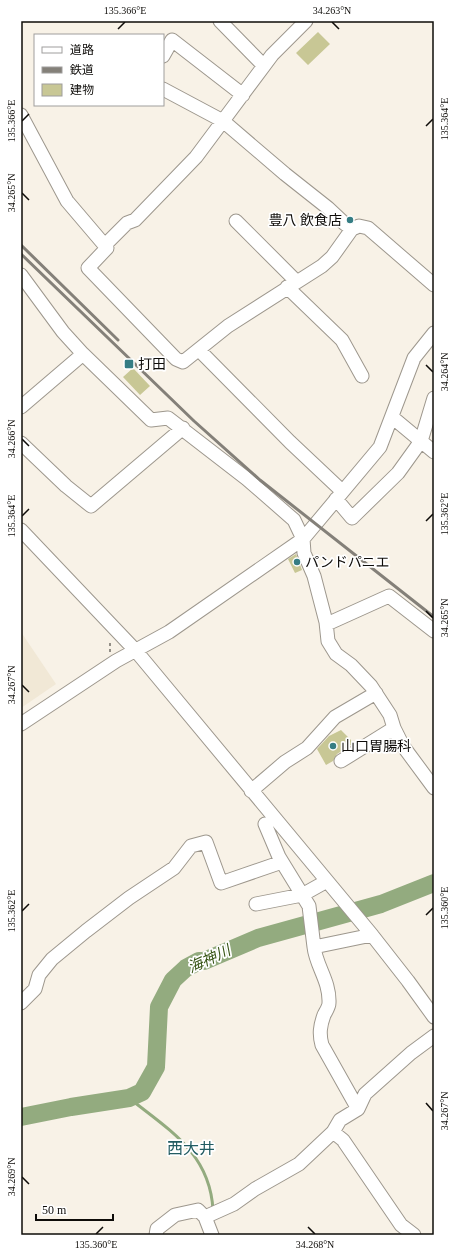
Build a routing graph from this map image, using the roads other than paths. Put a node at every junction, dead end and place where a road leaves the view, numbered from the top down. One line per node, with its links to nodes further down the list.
1 (220, 21): 4 (street)
2 (306, 21): 4 (street)
3 (164, 54): 6 (street)
4 (264, 66): 6 (street)
5 (164, 91): 8 (street)
6 (242, 96): 8 (street)
7 (21, 115): 11 (street)
8 (223, 121): 10 (street); 11 (street)
9 (236, 221): 13 (street)
10 (352, 229): 13 (street); 14 (street)
11 (105, 245): 16 (street)
12 (21, 275): 17 (street)
13 (292, 285): 16 (street); 18 (street)
14 (434, 285)
15 (434, 334): 21 (street)
16 (199, 350): 26 (street)
17 (83, 354): 20 (street); 22 (street)
18 (362, 376)
19 (434, 398): 23 (street)
20 (21, 407)
21 (392, 417): 23 (street); 26 (street)
22 (183, 428): 24 (street); 28 (street)
23 (421, 441): 25 (street); 26 (street)
24 (21, 443)
25 (434, 452)
26 (339, 495): 28 (street)
27 (21, 530): 31 (street)
28 (304, 539): 29 (street); 31 (street)
29 (326, 624): 30 (street); 32 (street)
30 (434, 631)
31 (136, 651): 33 (street); 37 (street)
32 (376, 693): 34 (street); 37 (street)
33 (21, 724)
34 (394, 728): 35 (street); 36 (street)
35 (341, 761)
36 (434, 788)
37 (251, 791): 40 (street)
38 (265, 824): 39 (street)
39 (282, 862): 41 (street); 45 (street)
40 (327, 881): 41 (street); 43 (street)
41 (302, 896): 42 (street); 44 (street)
42 (256, 904)
43 (369, 931): 44 (street); 46 (street)
44 (314, 946): 48 (street)
45 (21, 1003)
46 (434, 1017)
47 (434, 1036): 48 (street)
48 (358, 1109): 49 (street)
49 (333, 1132): 50 (street); 53 (street)
50 (206, 1217): 51 (street); 52 (street)
51 (156, 1235)
52 (212, 1235)
53 (414, 1235)

